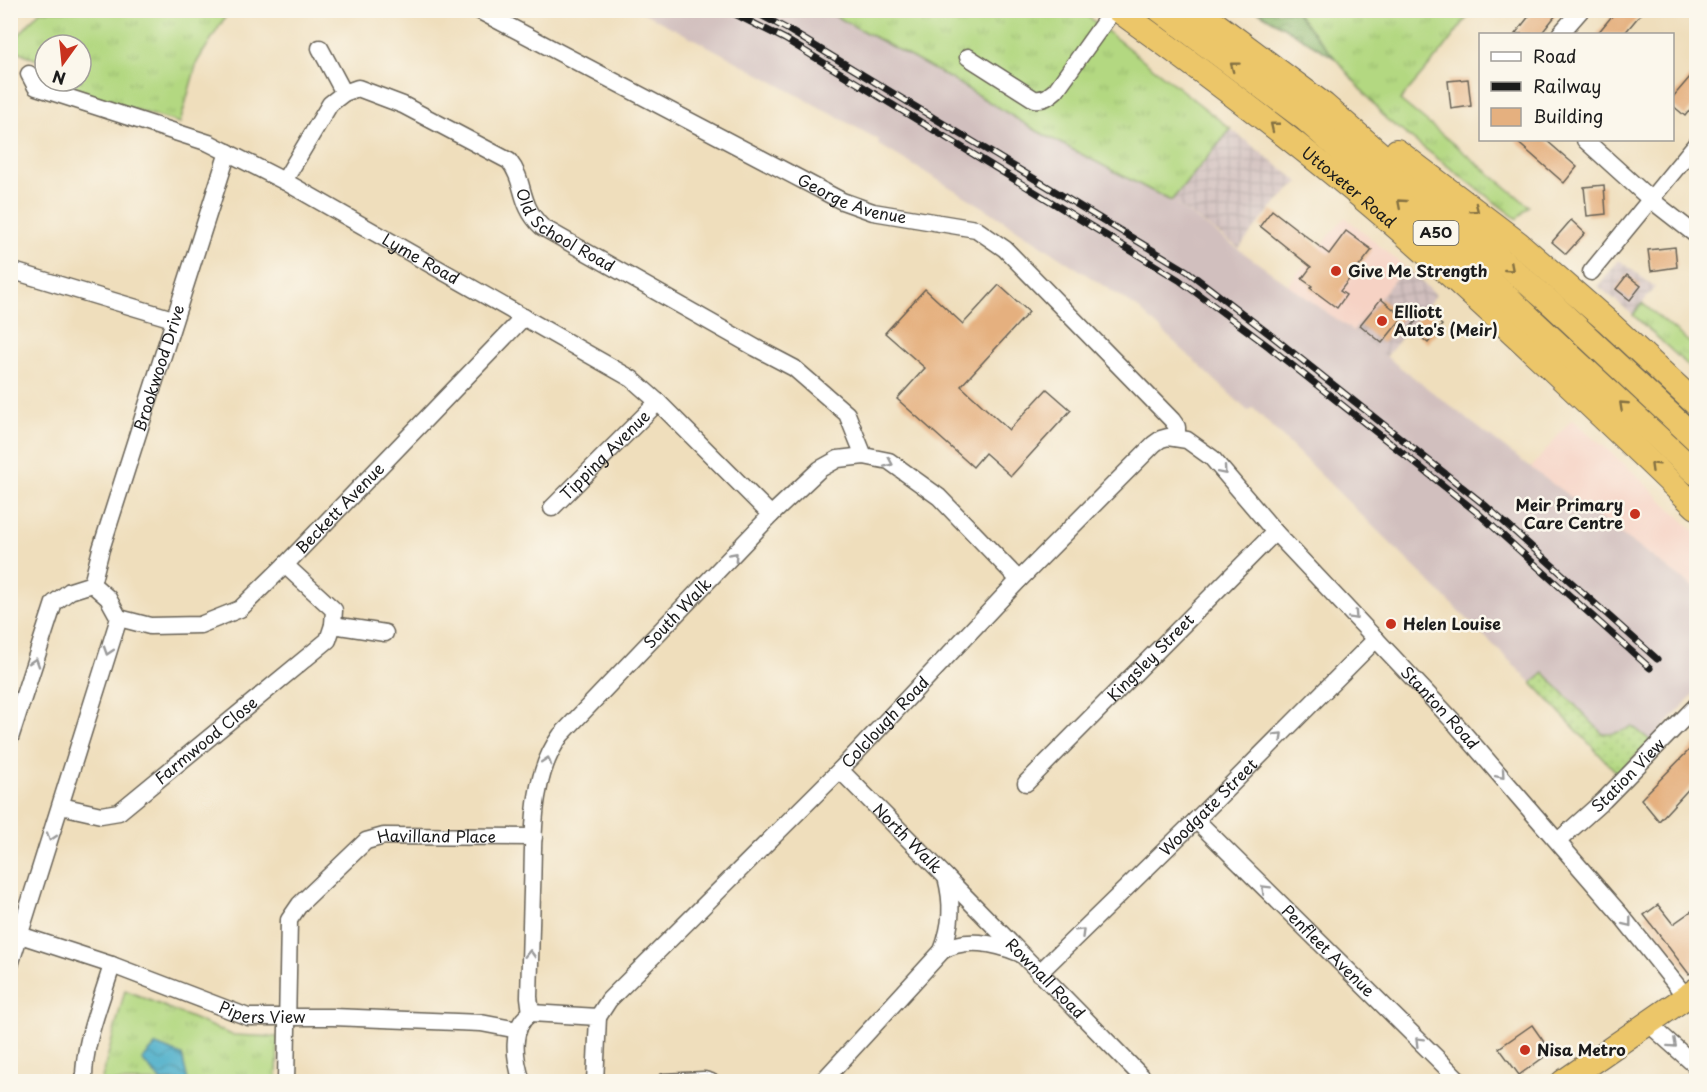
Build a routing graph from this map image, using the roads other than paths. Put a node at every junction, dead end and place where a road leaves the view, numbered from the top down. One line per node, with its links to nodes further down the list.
1 (478, 10): 24 (street, George Avenue)
2 (1116, 10): 8 (street); 28 (highway, Uttoxeter Road, one-way to 2)
3 (1160, 10): 27 (highway, A50, one-way to 3)
4 (1197, 10): 11 (highway, A50)
5 (1581, 10): 6 (street)
6 (1561, 33)
7 (320, 48): 10 (street)
8 (968, 57)
9 (29, 74): 14 (street, Lyme Road)
10 (344, 93): 15 (street); 26 (street, Old School Road)
11 (1324, 105): 23 (highway, one-way to 23); 25 (highway, A50, one-way to 25)
12 (1586, 141): 16 (street)
13 (1696, 144): 16 (street)
14 (228, 152): 15 (street, Lyme Road); 21 (street, Brookwood Drive)
15 (284, 181): 20 (street, Lyme Road)
16 (1650, 199): 17 (street); 19 (street)
17 (1696, 235)
18 (10, 270): 21 (street)
19 (1591, 272)
20 (524, 317): 22 (street, Lyme Road); 32 (street, Beckett Avenue)
21 (174, 319): 34 (street, Brookwood Drive)
22 (658, 402): 29 (street, Tipping Avenue); 30 (street, Lyme Road)
23 (1696, 404)
24 (1177, 437): 31 (street, Stanton Road, one-way to 31); 33 (street, Colclough Road)
25 (1696, 439)
26 (864, 456): 30 (street, South Walk); 33 (street, South Walk, one-way to 33)
27 (1696, 474)
28 (1696, 507)
29 (552, 508)
30 (771, 515): 45 (street, South Walk, one-way to 30)
31 (1275, 532): 38 (street, Stanton Road, one-way to 38); 42 (street, Kingsley Street)
32 (285, 565): 35 (street, Beckett Avenue); 36 (street)
33 (1019, 580): 41 (street, Colclough Road)
34 (92, 584): 35 (street); 40 (street, one-way to 34)
35 (119, 618): 43 (street, one-way to 43)
36 (333, 625): 37 (street); 43 (street, Farmwood Close)
37 (385, 633)
38 (1376, 639): 44 (street, Woodgate Street, one-way to 38); 46 (street, Stanton Road, one-way to 46)
39 (1696, 706): 46 (street, Station View)
40 (10, 738)
41 (840, 770): 47 (street, North Walk); 57 (street, Colclough Road)
42 (1026, 783)
43 (61, 806): 48 (street, one-way to 48)
44 (1196, 820): 53 (street, Woodgate Street, one-way to 44); 69 (street, Penfleet Avenue, one-way to 44)
45 (534, 837): 55 (street, South Walk, one-way to 45); 56 (street, Havilland Place)
46 (1558, 841): 54 (street, Stanton Road, one-way to 54)
47 (946, 877): 49 (street, North Walk); 50 (street, Rownall Road)
48 (20, 935): 51 (street); 52 (street, Pipers View)
49 (942, 951): 50 (street); 67 (street, North Walk)
50 (1022, 954): 53 (street, Rownall Road)
51 (10, 964)
52 (112, 965): 56 (street, Pipers View); 61 (street)
53 (1039, 973): 68 (street, Rownall Road)
54 (1691, 994): 58 (highway)
55 (531, 1013): 57 (street); 59 (street)
56 (288, 1017): 59 (street, Pipers View); 62 (street, Havilland Place)
57 (598, 1017): 64 (street)
58 (1648, 1023): 60 (street, one-way to 60); 70 (highway)
59 (518, 1030): 63 (street)
60 (1696, 1066)
61 (84, 1082)
62 (286, 1082)
63 (522, 1082)
64 (595, 1082)
65 (664, 1082): 66 (street)
66 (711, 1082)
67 (822, 1082)
68 (1147, 1082)
69 (1461, 1082)
70 (1563, 1082)

